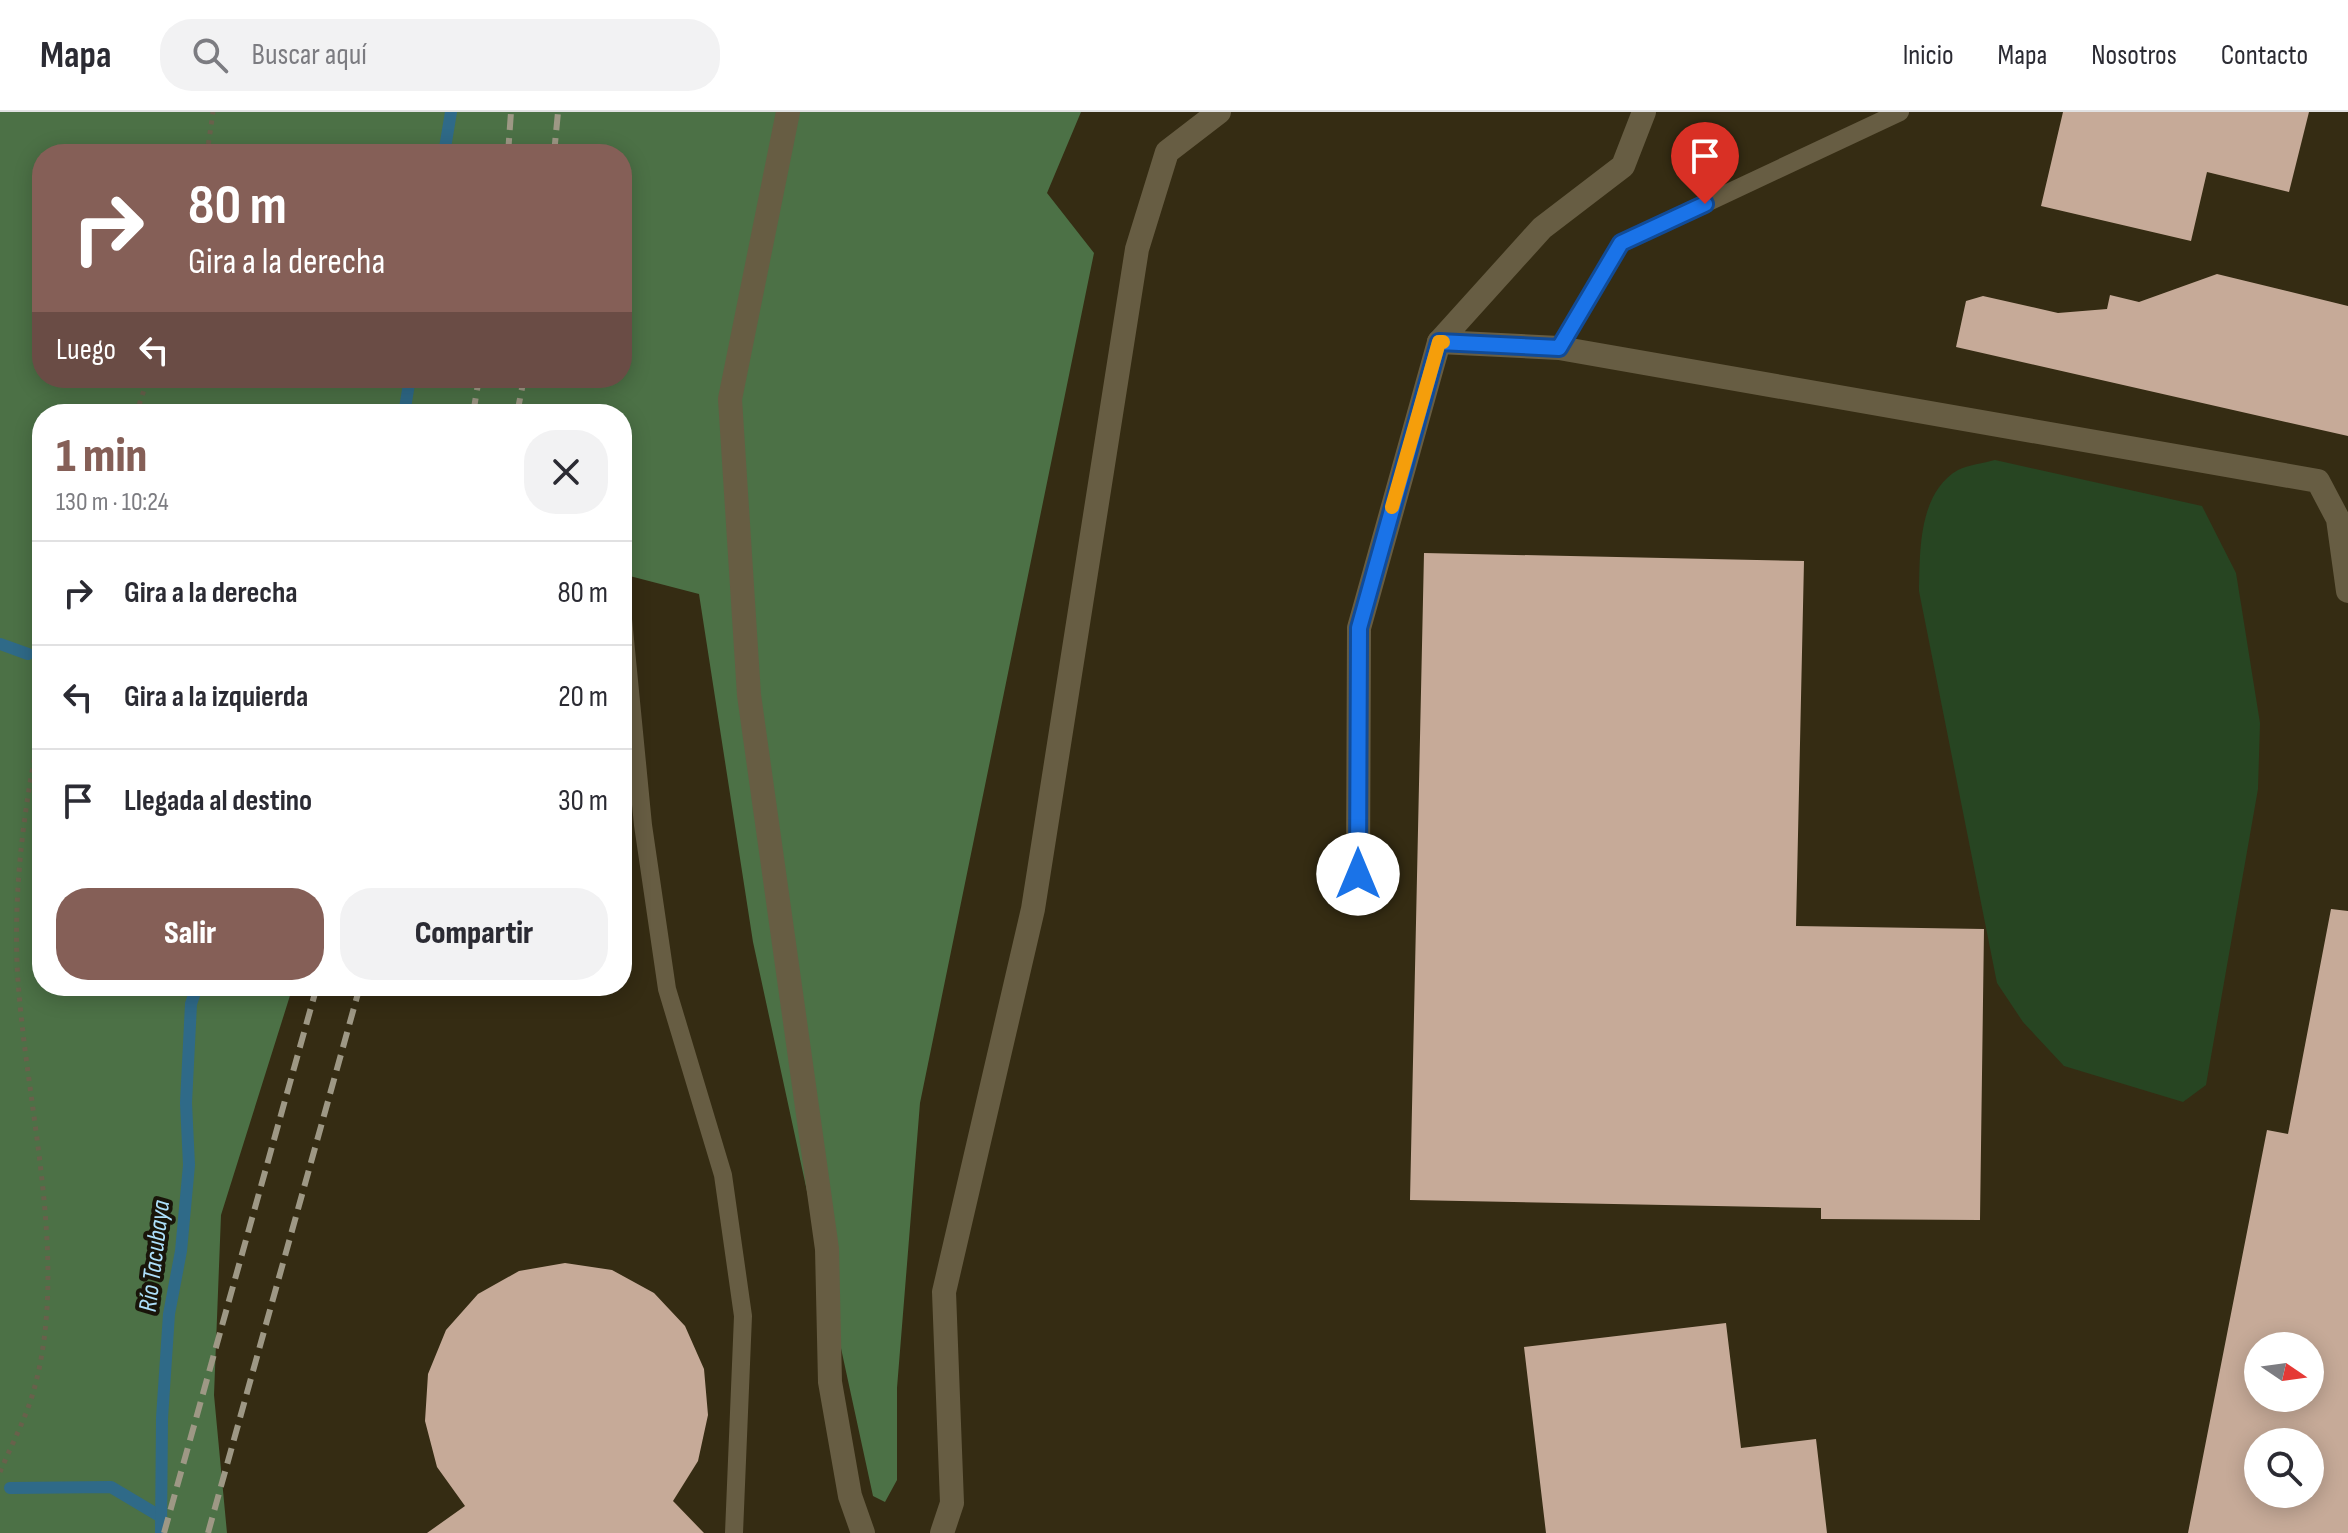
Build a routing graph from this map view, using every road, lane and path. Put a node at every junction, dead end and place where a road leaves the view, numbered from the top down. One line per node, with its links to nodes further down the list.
1 (213, 112): 6 (path)
2 (788, 112): 15 (street)
3 (1219, 112): 16 (street)
4 (1644, 112): 7 (street)
5 (1900, 112): 8 (lane)
6 (208, 144)
7 (1439, 342): 8 (street); 12 (street)
8 (1559, 348): 9 (street)
9 (2348, 591)
10 (632, 712): 14 (lane)
11 (32, 775): 13 (path)
12 (1358, 874)
13 (0, 1472)
14 (734, 1533)
15 (863, 1533)
16 (942, 1533)

